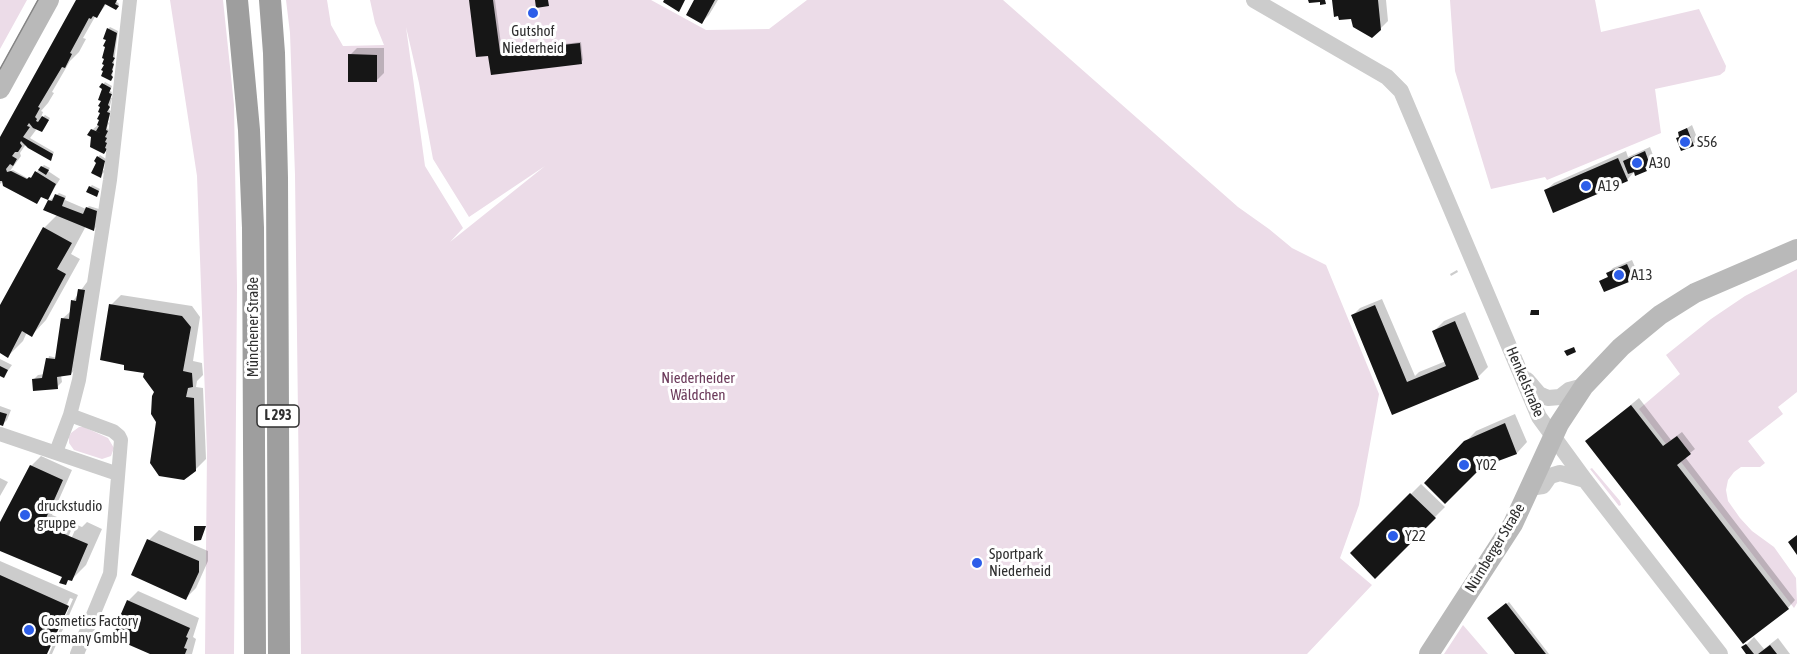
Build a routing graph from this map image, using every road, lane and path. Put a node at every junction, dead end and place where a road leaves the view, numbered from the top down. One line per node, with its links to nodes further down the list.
1 (49, 0): 6 (main road)
2 (130, 0): 11 (street)
3 (237, 0): 18 (highway, Münchener Straße / L 293)
4 (270, 0): 8 (highway, Münchener Straße / L 293)
5 (1254, 0): 9 (street, Henkelstraße)
6 (0, 89)
7 (1797, 249): 10 (main road, Nürnberger Straße)
8 (277, 303): 22 (highway, Münchener Straße / L 293); 23 (highway)
9 (1522, 378): 10 (street); 13 (street, Henkelstraße)
10 (1584, 386): 13 (main road, Nürnberger Straße)
11 (70, 415): 14 (street); 15 (street)
12 (0, 434): 14 (street)
13 (1552, 437): 16 (street, Henkelstraße); 17 (main road, Nürnberger Straße)
14 (56, 452): 15 (street)
15 (118, 474): 19 (street)
16 (1585, 480): 17 (street); 25 (street, Henkelstraße)
17 (1529, 488): 24 (main road, Nürnberger Straße)
18 (254, 524): 20 (highway); 21 (highway, Münchener Straße / L 293)
19 (77, 654)
20 (242, 654)
21 (255, 654)
22 (279, 654)
23 (293, 654)
24 (1429, 654)
25 (1720, 654)

